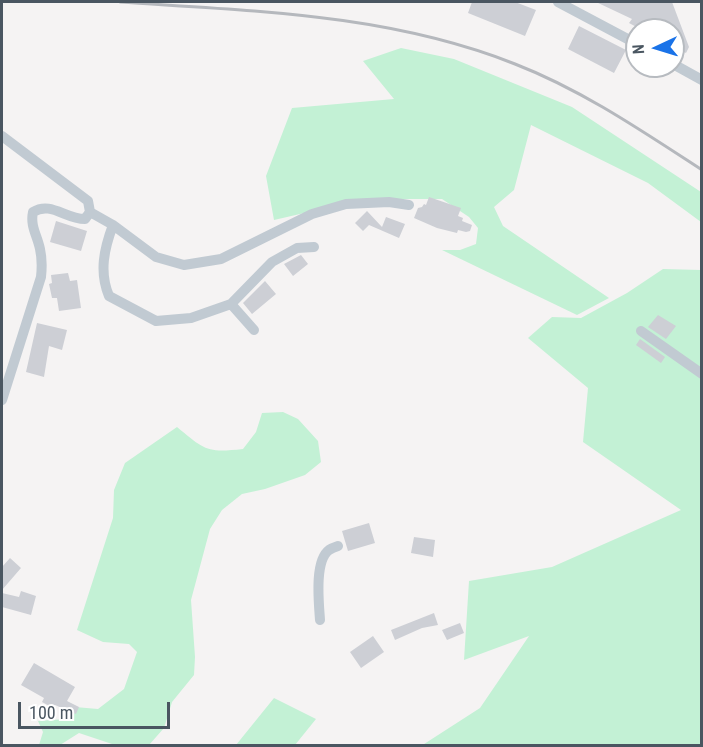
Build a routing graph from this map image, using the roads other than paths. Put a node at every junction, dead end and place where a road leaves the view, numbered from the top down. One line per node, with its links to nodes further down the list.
1 (558, 2): 2 (street)
2 (625, 38)
3 (685, 71): 4 (street)
4 (702, 80)
5 (2, 136): 7 (street)
6 (409, 205): 8 (street)
7 (90, 212): 8 (street); 14 (street)
8 (113, 225): 10 (street)
9 (314, 248): 10 (street)
10 (231, 304): 11 (street)
11 (254, 330)
12 (641, 331): 13 (street)
13 (702, 374)
14 (2, 400)
15 (338, 546): 16 (street)
16 (320, 620)

